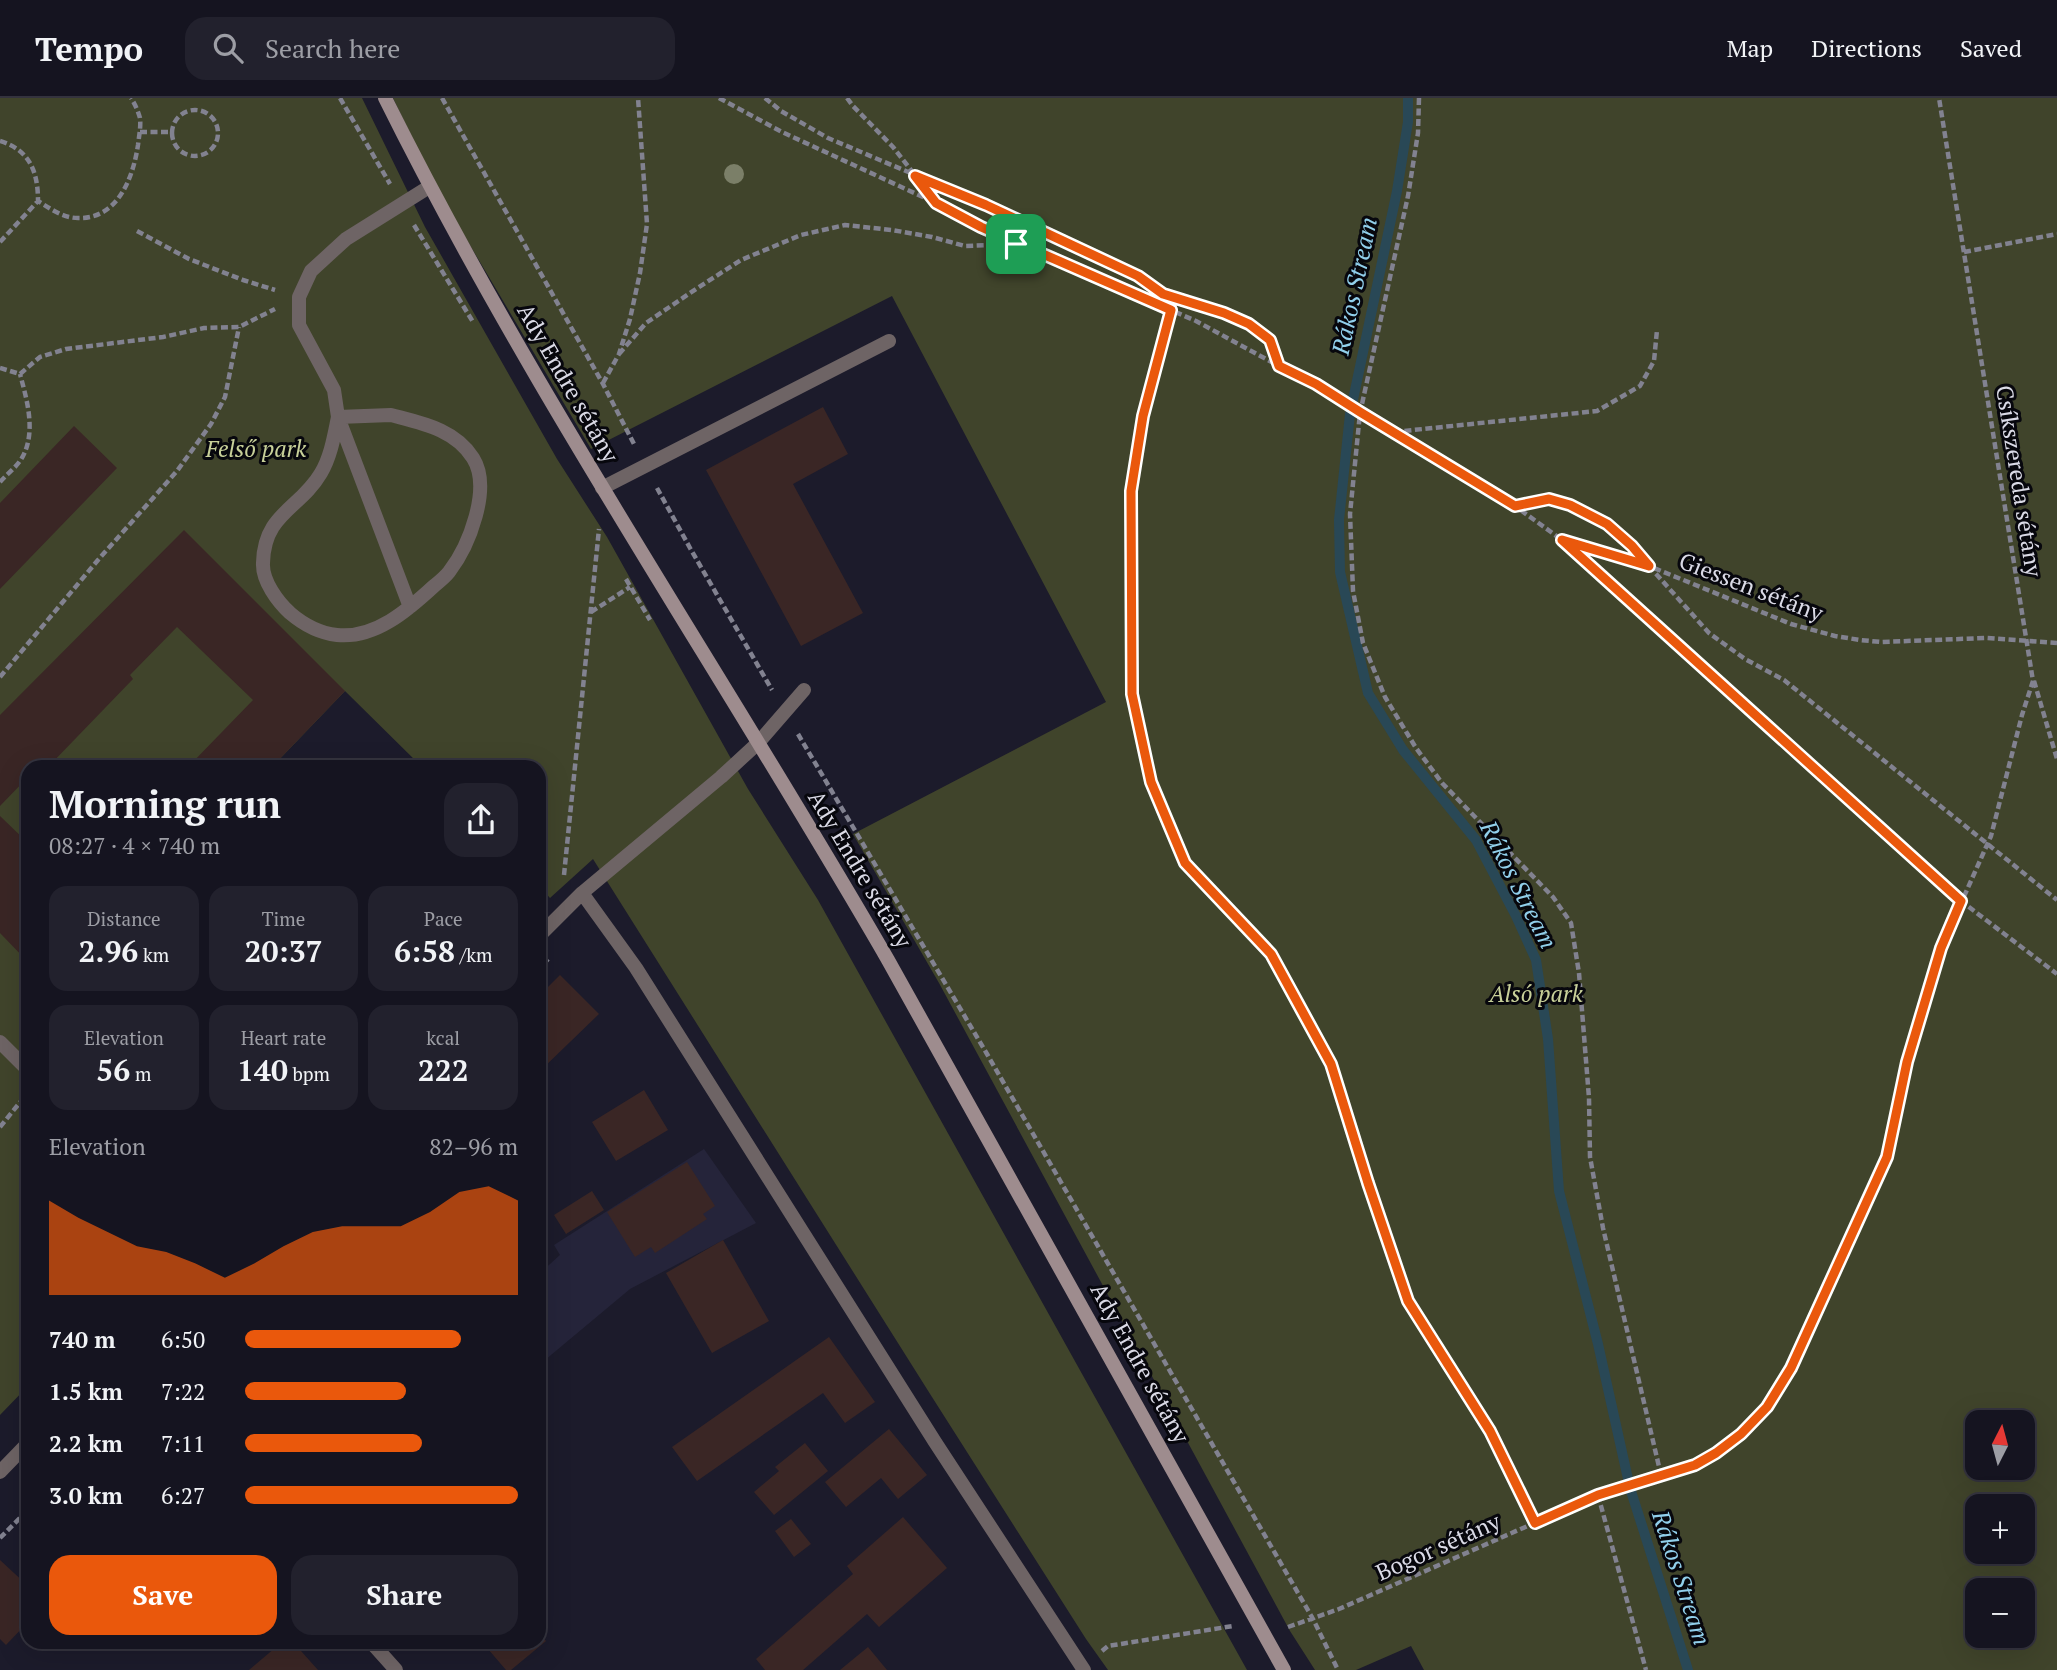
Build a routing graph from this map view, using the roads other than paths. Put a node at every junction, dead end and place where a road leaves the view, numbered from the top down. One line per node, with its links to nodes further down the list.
1 (385, 98): 2 (street, Ady Endre sétány)
2 (429, 187): 4 (street); 5 (street, Ady Endre sétány)
3 (889, 341): 5 (street)
4 (338, 417): 6 (street); 6 (street); 6 (street)
5 (602, 488): 8 (street, Ady Endre sétány)
6 (410, 607)
7 (804, 690): 8 (street)
8 (758, 743): 9 (street); 18 (street, Ady Endre sétány)
9 (582, 893): 10 (street); 17 (street)
10 (546, 929)
11 (0, 1042): 12 (street)
12 (21, 1063)
13 (21, 1450): 14 (street)
14 (0, 1472)
15 (377, 1649): 16 (street)
16 (396, 1670)
17 (1084, 1670)
18 (1284, 1670)

